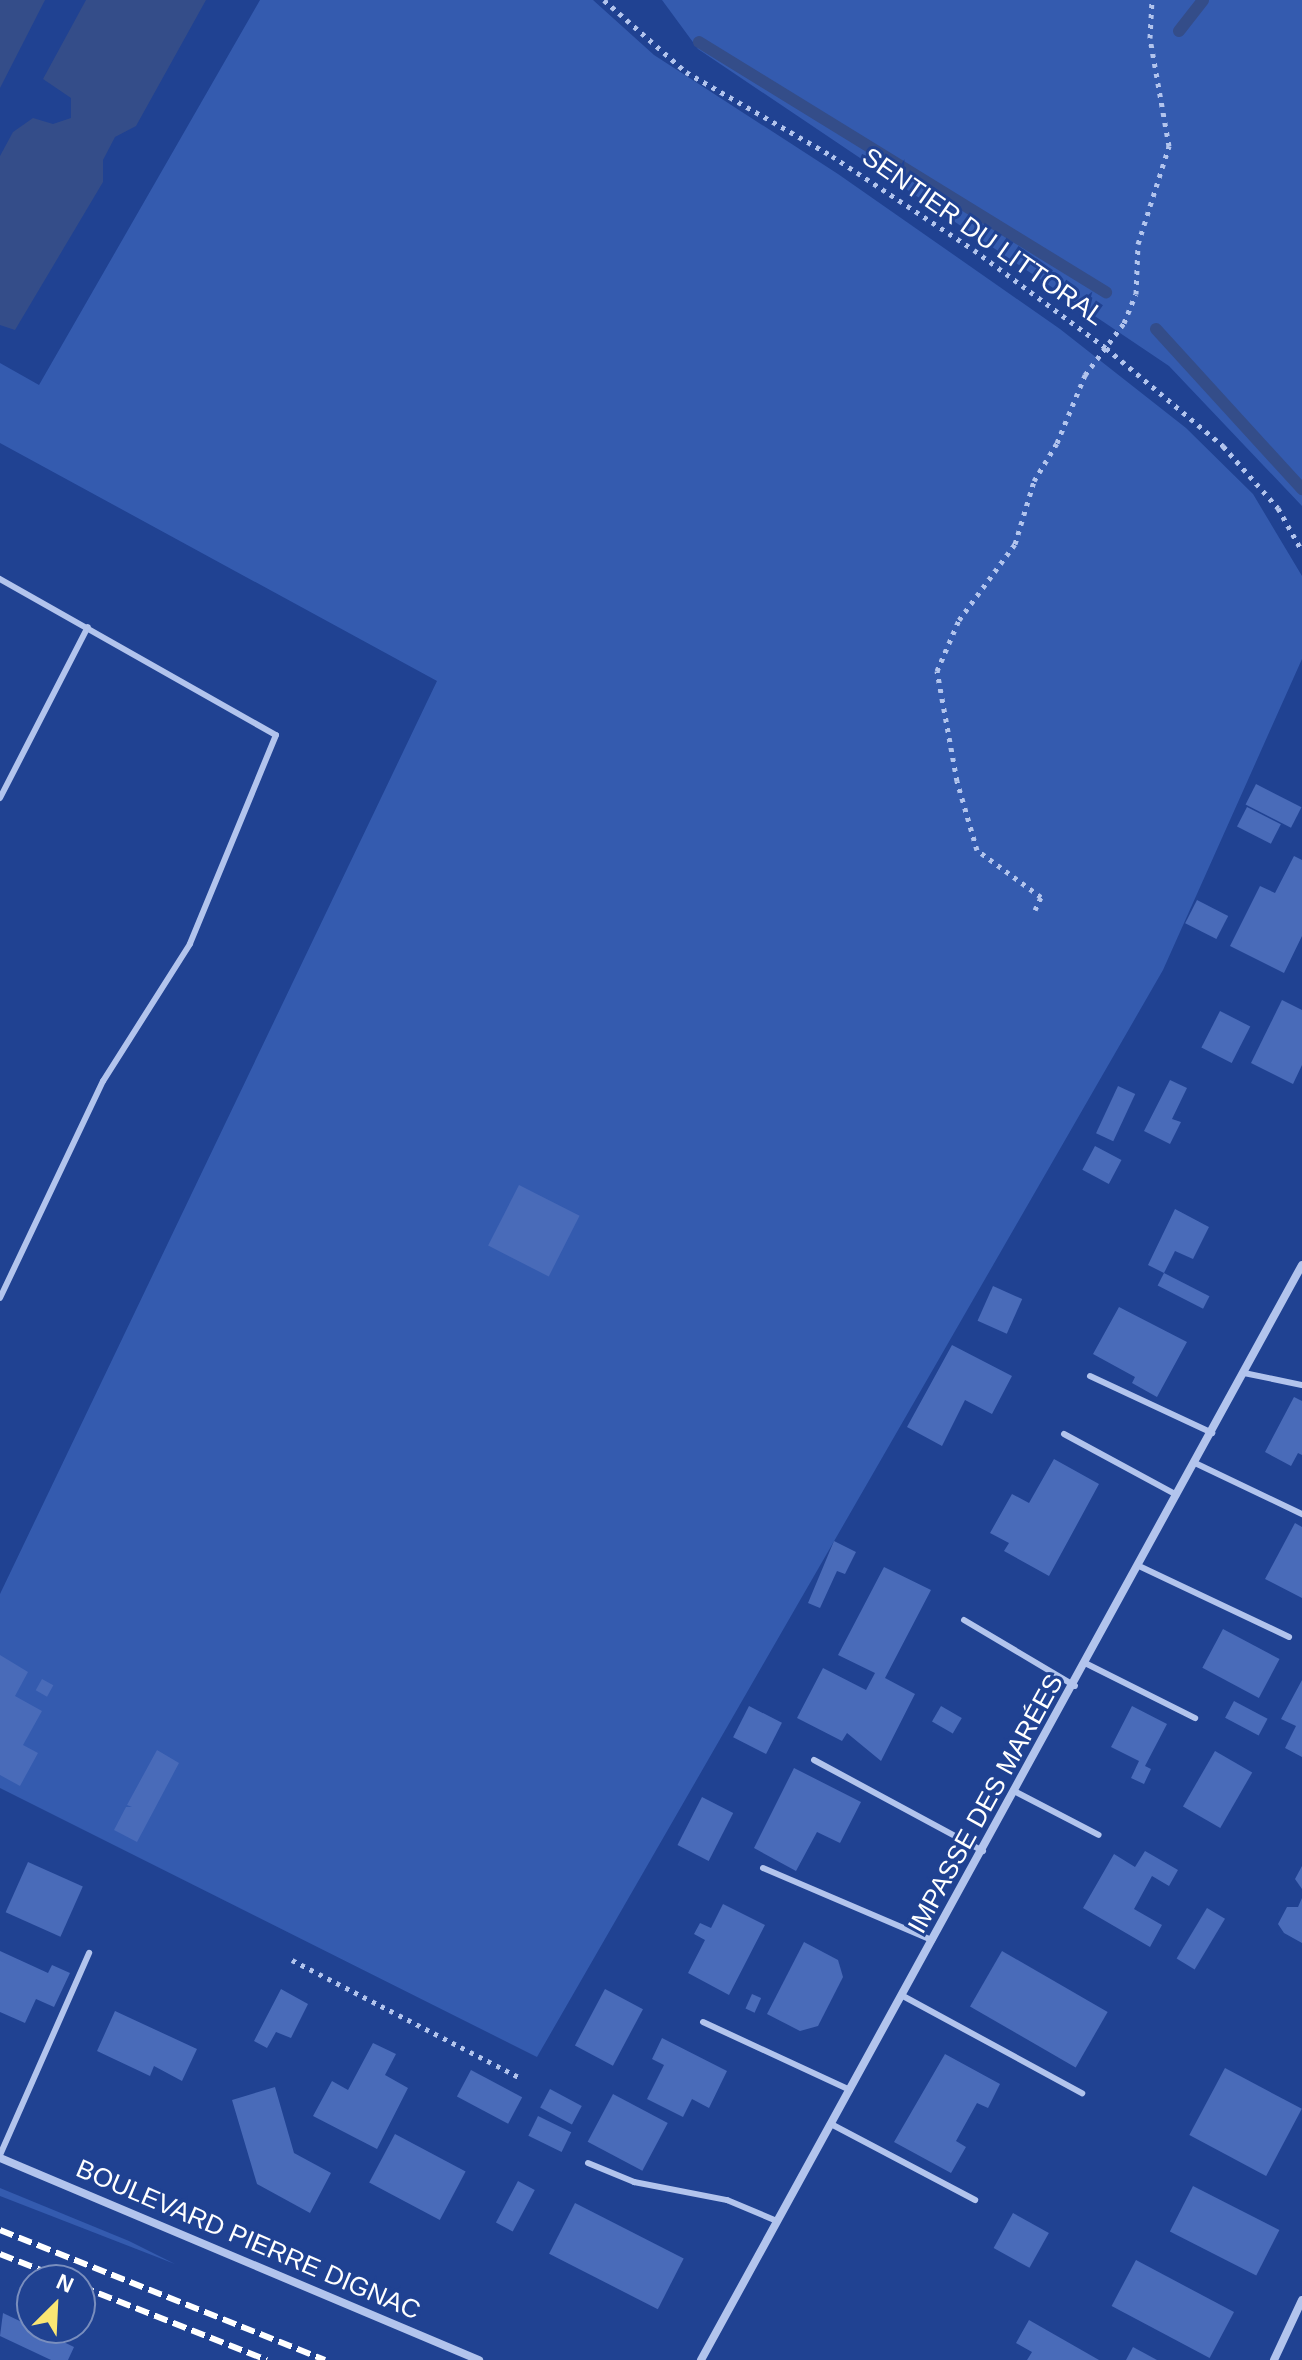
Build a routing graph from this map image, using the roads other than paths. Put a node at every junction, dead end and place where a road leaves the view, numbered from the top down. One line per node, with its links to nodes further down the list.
1 (0, 579): 2 (lane)
2 (88, 627): 3 (lane); 5 (lane)
3 (0, 798)
4 (1302, 1265): 6 (street, IMPASSE DES MARÉES)
5 (0, 1298)
6 (1244, 1373): 8 (lane); 9 (street, IMPASSE DES MARÉES)
7 (1090, 1376): 9 (lane)
8 (1302, 1385)
9 (1212, 1433): 11 (street, IMPASSE DES MARÉES)
10 (1064, 1434): 12 (lane)
11 (1195, 1463): 12 (street, IMPASSE DES MARÉES); 13 (lane)
12 (1178, 1496): 14 (street, IMPASSE DES MARÉES)
13 (1302, 1514)
14 (1139, 1566): 16 (lane); 17 (street, IMPASSE DES MARÉES)
15 (964, 1620): 18 (lane)
16 (1289, 1637)
17 (1087, 1664): 18 (street, IMPASSE DES MARÉES); 19 (lane)
18 (1075, 1686): 21 (street, IMPASSE DES MARÉES)
19 (1195, 1718)
20 (814, 1760): 23 (lane)
21 (1016, 1792): 22 (lane); 23 (street, IMPASSE DES MARÉES)
22 (1099, 1835)
23 (983, 1851): 25 (street, IMPASSE DES MARÉES)
24 (763, 1868): 25 (lane)
25 (934, 1940): 27 (street, IMPASSE DES MARÉES)
26 (89, 1953): 32 (lane)
27 (903, 1996): 29 (street, IMPASSE DES MARÉES); 30 (lane)
28 (703, 2022): 29 (lane)
29 (850, 2090): 31 (street, IMPASSE DES MARÉES)
30 (1082, 2093)
31 (831, 2124): 34 (lane); 35 (street, IMPASSE DES MARÉES)
32 (0, 2157): 37 (street, BOULEVARD PIERRE DIGNAC)
33 (588, 2163): 35 (lane)
34 (975, 2200)
35 (777, 2221): 38 (street, IMPASSE DES MARÉES)
36 (1302, 2300): 39 (street)
37 (479, 2360)
38 (701, 2360)
39 (1274, 2360)

